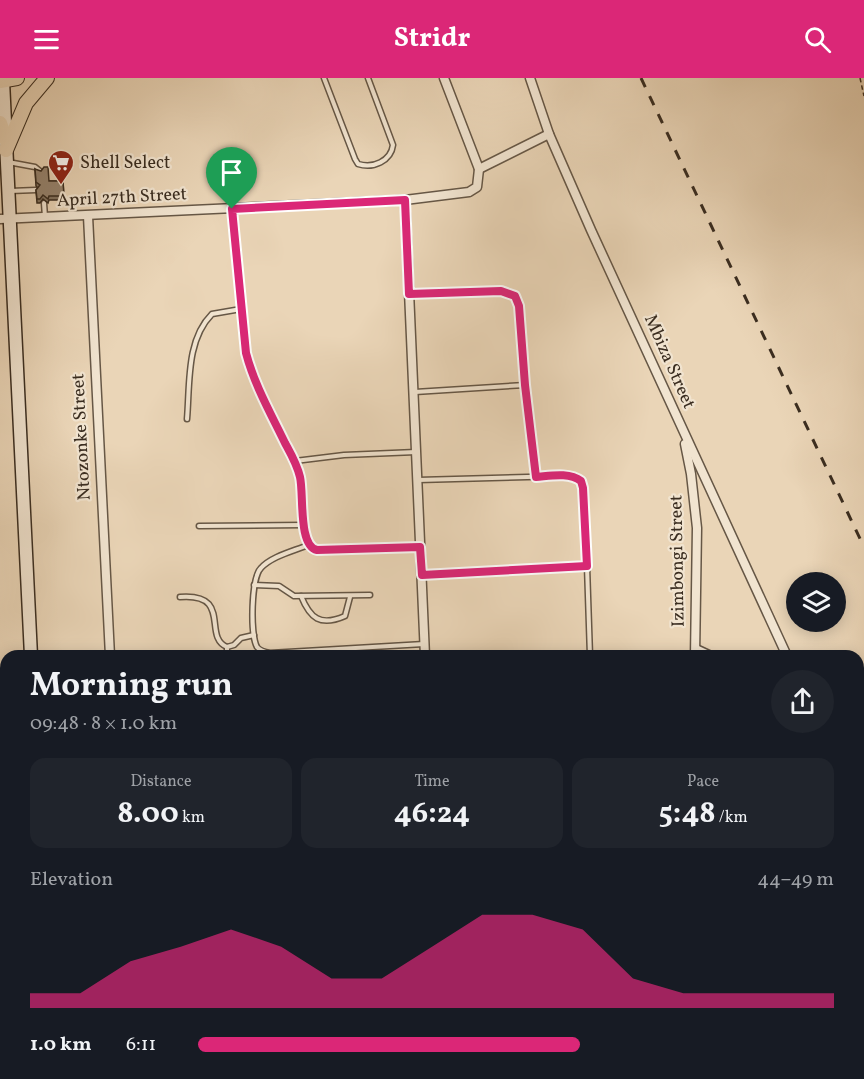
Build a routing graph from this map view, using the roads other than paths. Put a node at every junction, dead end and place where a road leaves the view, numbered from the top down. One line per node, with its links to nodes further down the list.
1 (39, 78): 9 (main road)
2 (48, 78): 9 (main road)
3 (324, 78): 4 (lane)
4 (368, 78)
5 (444, 78): 10 (street)
6 (530, 78): 8 (street, Mbiza Street)
7 (7, 80): 9 (street)
8 (549, 134): 10 (street); 25 (street, Mbiza Street)
9 (4, 143): 11 (lane); 13 (street)
10 (479, 169): 14 (street, April 27th Street)
11 (40, 171)
12 (36, 190): 13 (lane)
13 (9, 191): 19 (street)
14 (405, 200): 16 (street, April 27th Street); 20 (street)
15 (44, 203): 18 (lane)
16 (232, 209): 17 (street, April 27th Street); 21 (lane)
17 (88, 216): 18 (street, April 27th Street); 45 (street, Ntozonke Street)
18 (45, 218): 19 (street, April 27th Street)
19 (5, 219): 44 (street)
20 (409, 294): 22 (lane); 23 (street)
21 (241, 309): 24 (lane); 27 (lane)
22 (525, 385): 23 (lane); 28 (lane)
23 (414, 392): 26 (street)
24 (187, 419)
25 (683, 432): 51 (street, Izimbongi Street); 52 (street, Mbiza Street)
26 (416, 452): 27 (lane); 29 (street)
27 (295, 461): 30 (lane)
28 (536, 477): 29 (lane); 34 (lane)
29 (417, 480): 33 (street)
30 (304, 525): 31 (lane); 32 (lane)
31 (199, 526)
32 (308, 545): 33 (lane); 36 (lane)
33 (420, 547): 35 (street)
34 (587, 566): 35 (lane); 50 (lane)
35 (422, 575): 42 (street)
36 (254, 585): 37 (lane); 41 (lane)
37 (301, 596): 40 (lane); 40 (lane)
38 (370, 596): 40 (lane)
39 (180, 597): 43 (lane)
40 (350, 597)
41 (254, 635): 43 (lane); 47 (lane)
42 (425, 644): 48 (lane); 49 (street)
43 (227, 647): 46 (lane)
44 (31, 650)
45 (110, 650)
46 (227, 650)
47 (261, 650)
48 (322, 650)
49 (425, 650)
50 (590, 650)
51 (695, 650)
52 (784, 650)

